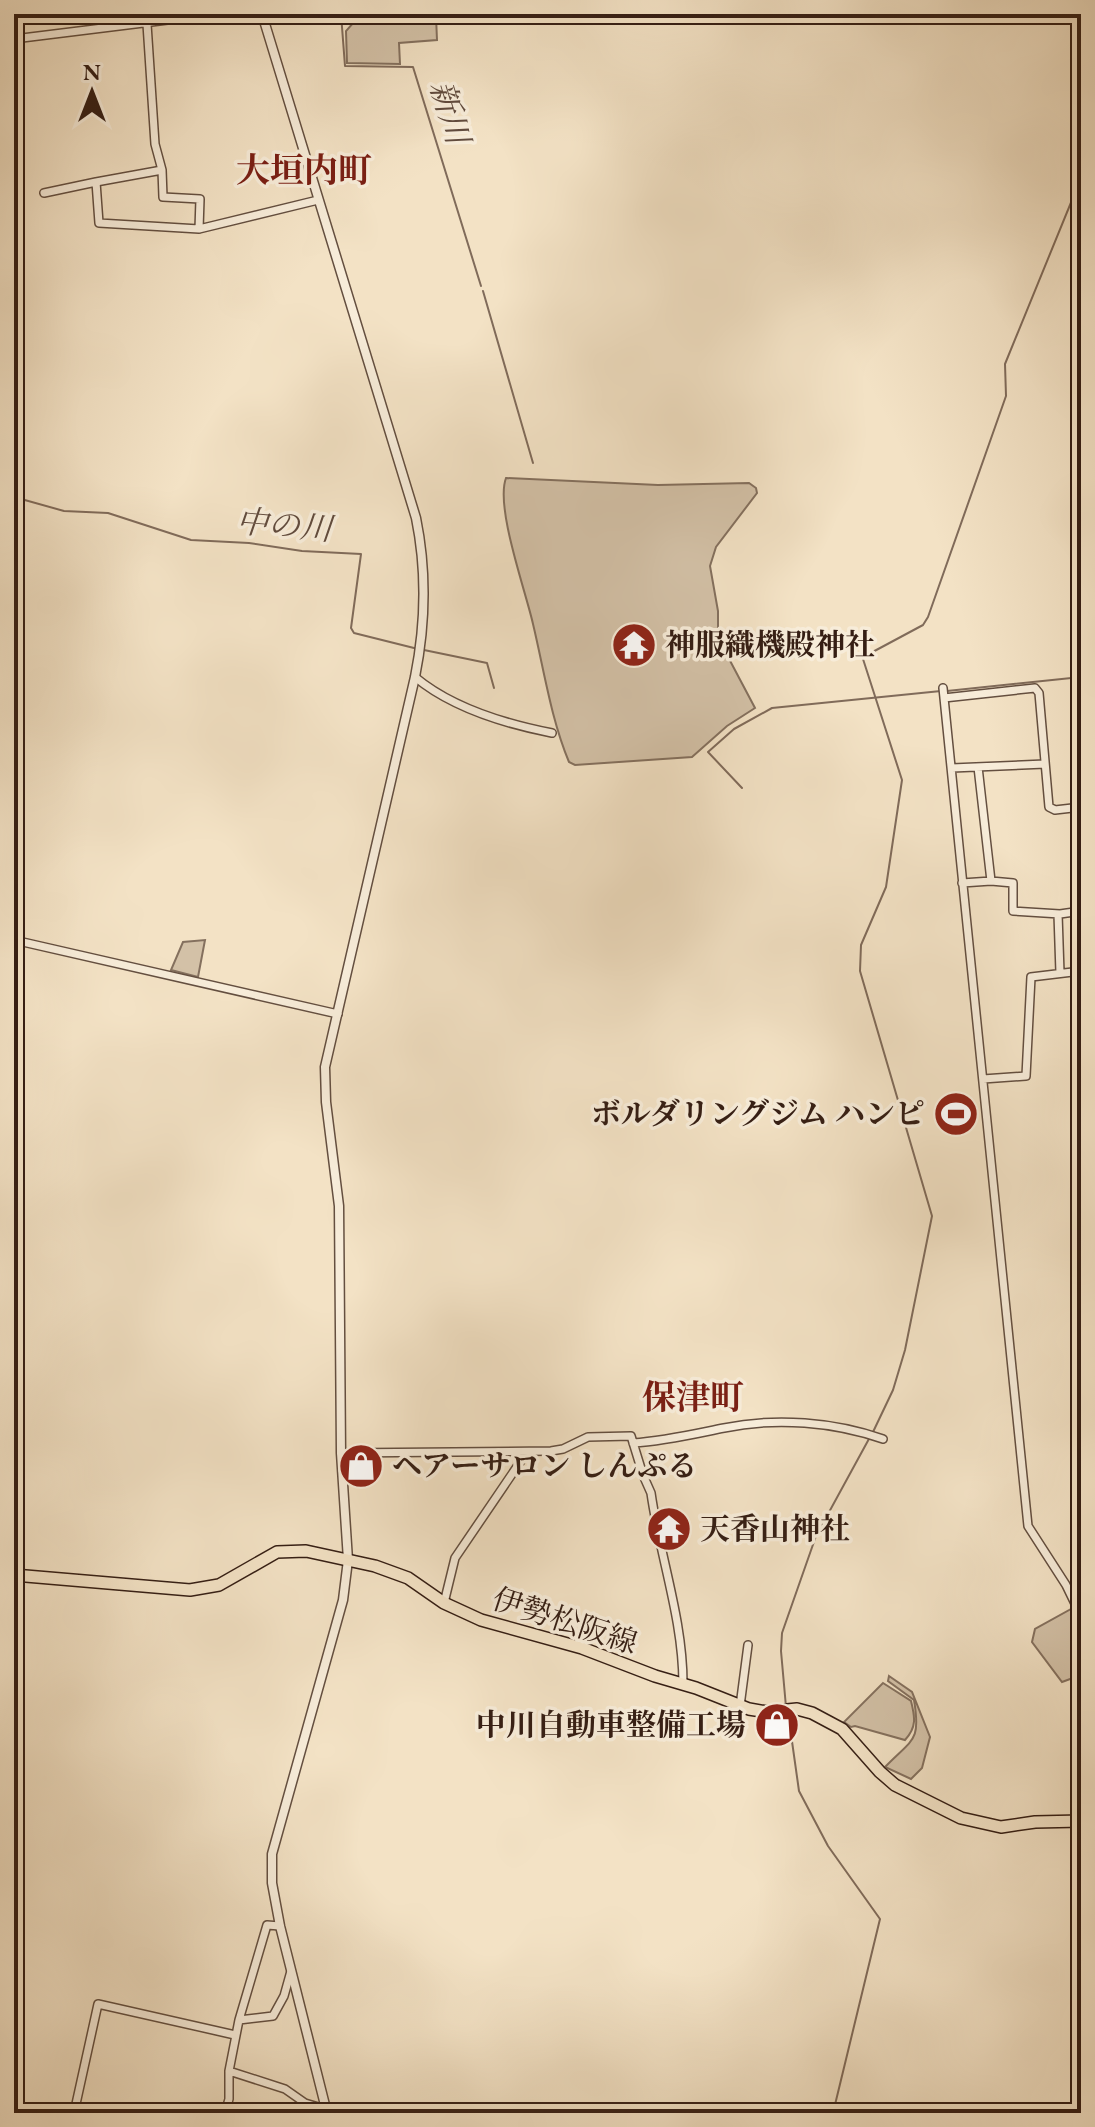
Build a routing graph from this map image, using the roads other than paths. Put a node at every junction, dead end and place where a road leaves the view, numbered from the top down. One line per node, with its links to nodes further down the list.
1 (216, 14): 3 (street)
2 (262, 14): 8 (street)
3 (147, 24): 4 (street); 5 (street)
4 (14, 39)
5 (162, 170): 6 (street); 9 (street)
6 (96, 182): 7 (street); 9 (street)
7 (44, 193)
8 (318, 200): 9 (street); 10 (street)
9 (199, 229)
10 (415, 677): 11 (street); 23 (street)
11 (552, 733)
12 (1045, 764): 13 (street); 14 (street); 15 (street)
13 (978, 767): 14 (street); 16 (street)
14 (952, 768): 17 (street)
15 (1081, 807)
16 (991, 881): 17 (street); 19 (street)
17 (962, 883): 24 (street)
18 (1081, 911): 19 (street)
19 (1058, 914): 22 (street)
20 (14, 940): 23 (street)
21 (1081, 971): 22 (street)
22 (1060, 973): 24 (street)
23 (338, 1014): 28 (street)
24 (983, 1079): 32 (street)
25 (883, 1439): 26 (street)
26 (633, 1443): 27 (street); 34 (street)
27 (527, 1452): 28 (street); 31 (street)
28 (341, 1453): 29 (street)
29 (348, 1560): 30 (main road, 伊勢松阪線); 31 (main road, 伊勢松阪線); 37 (street)
30 (14, 1575)
31 (444, 1603): 34 (main road, 伊勢松阪線)
32 (1081, 1616)
33 (748, 1645): 35 (street)
34 (683, 1684): 35 (main road, 伊勢松阪線)
35 (740, 1706): 36 (main road, 伊勢松阪線)
36 (1081, 1821)
37 (280, 1926): 38 (street); 39 (street)
38 (291, 1969): 39 (street); 42 (street)
39 (239, 2020): 40 (street)
40 (235, 2035): 41 (street); 43 (street)
41 (229, 2071): 42 (street); 44 (street)
42 (326, 2111)
43 (74, 2113)
44 (225, 2113)

